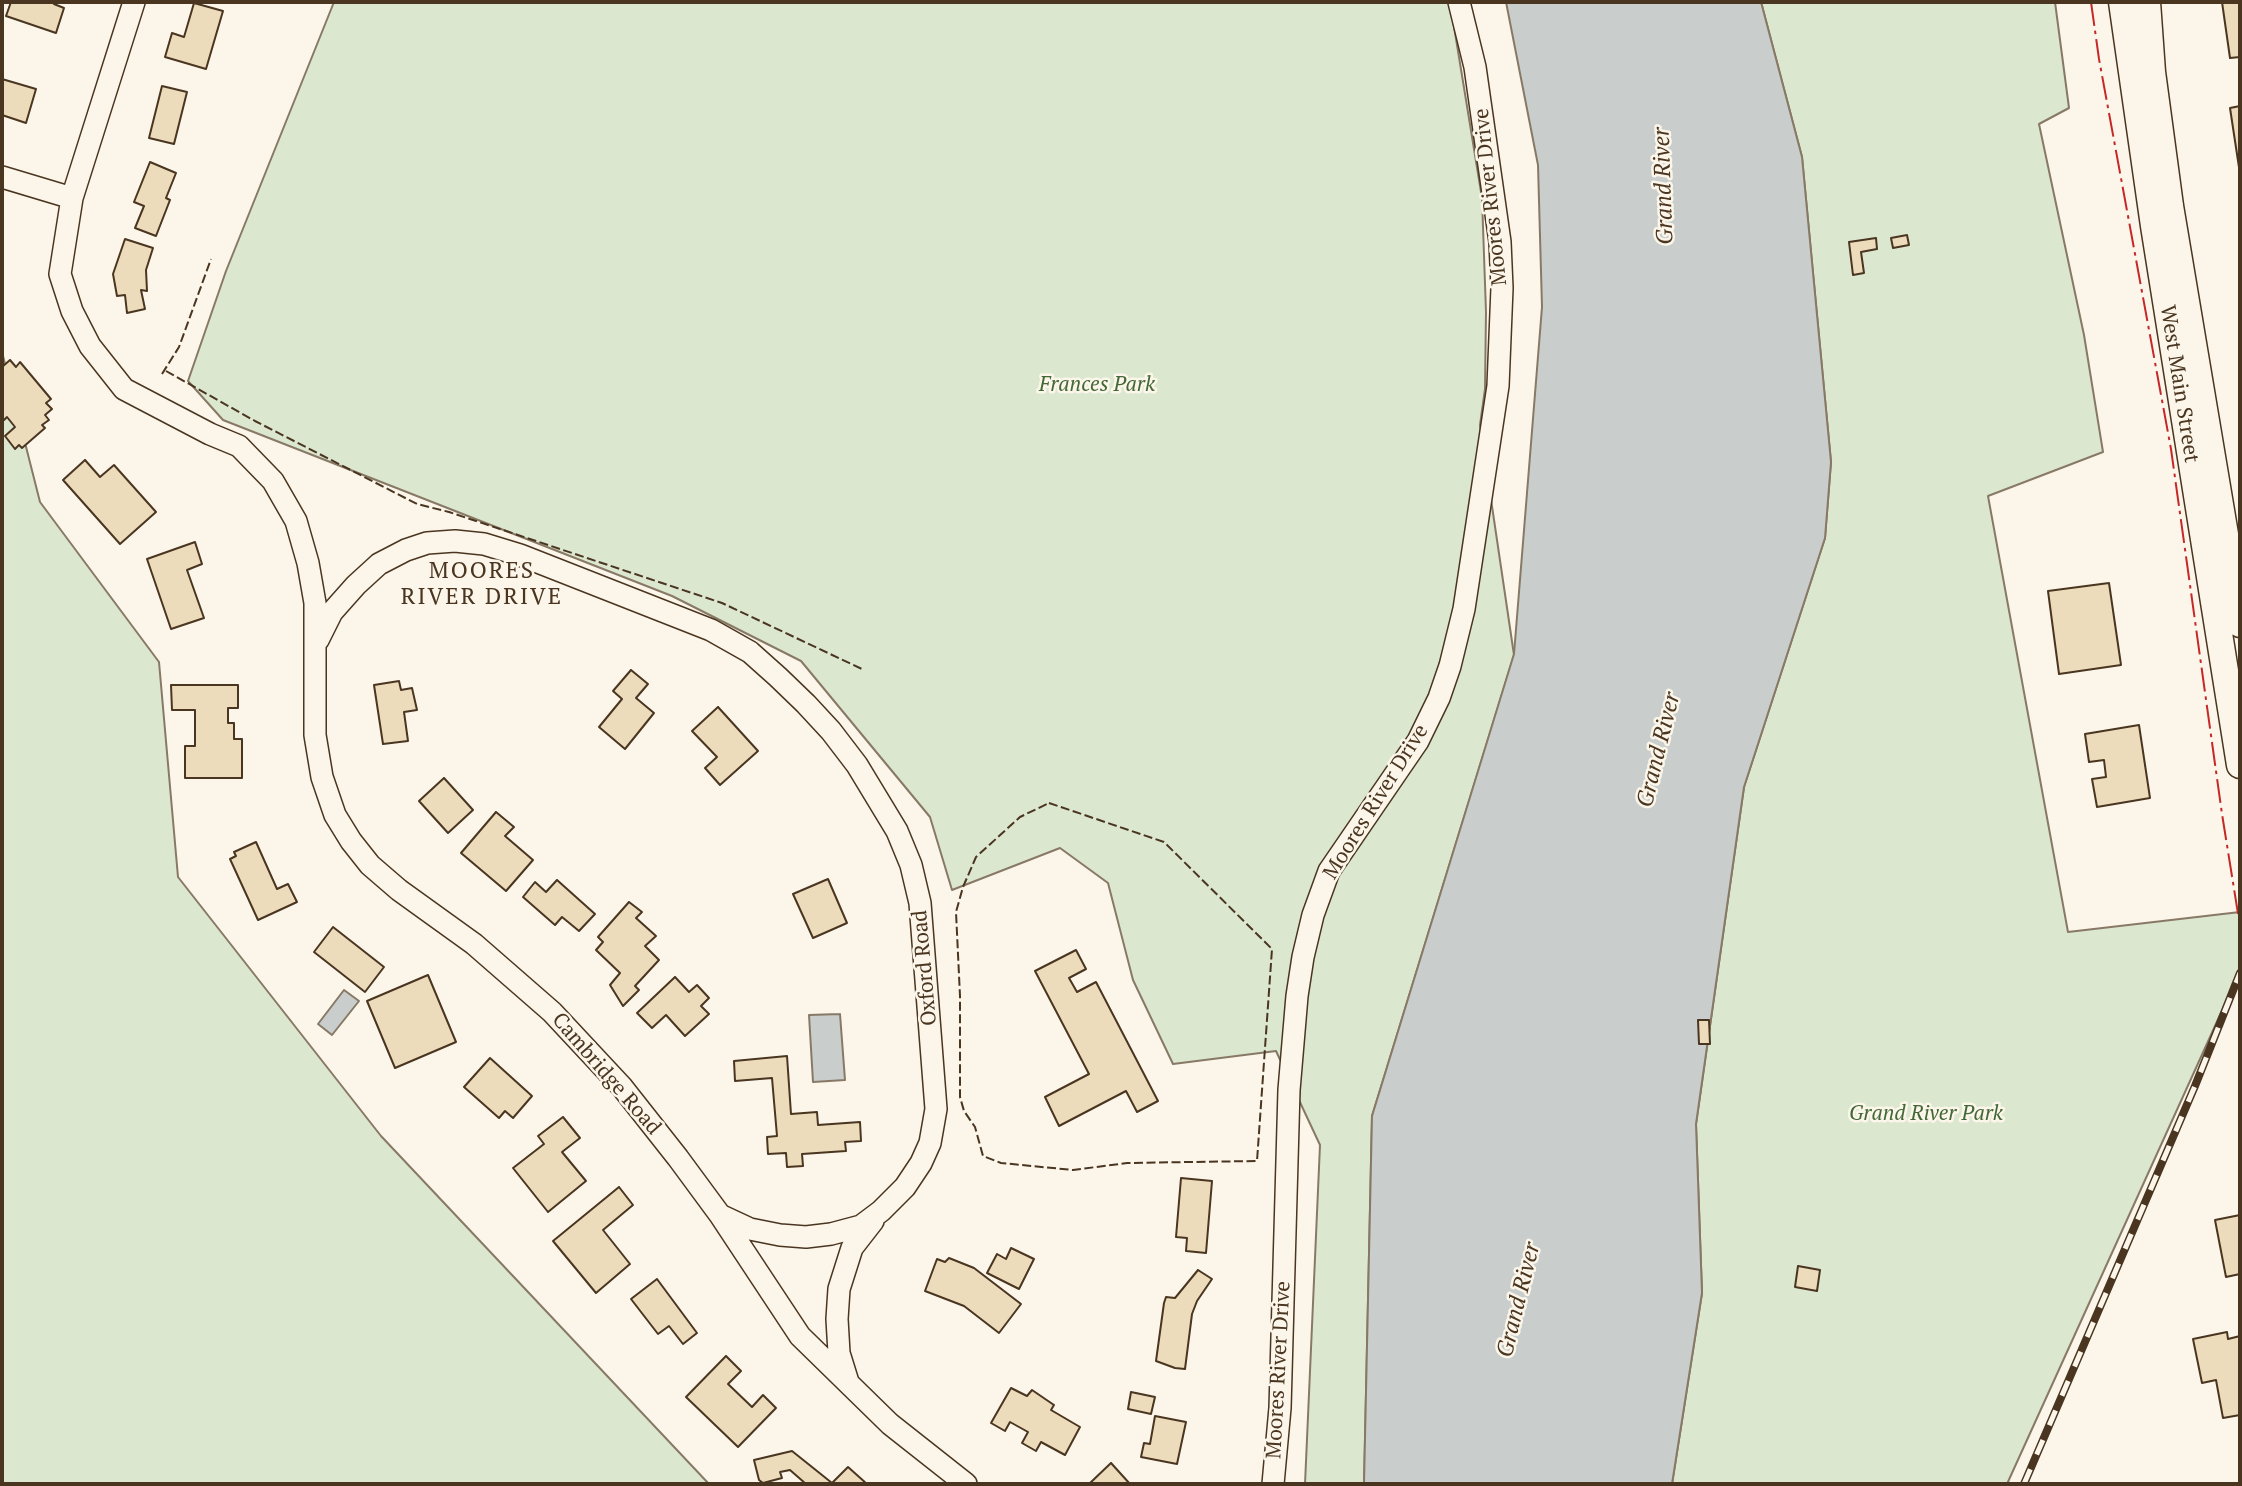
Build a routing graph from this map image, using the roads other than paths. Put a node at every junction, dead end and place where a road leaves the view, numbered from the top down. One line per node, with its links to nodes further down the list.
1 (134, 2): 6 (street, Cambridge Road)
2 (1459, 2): 14 (street, Moores River Drive)
3 (2122, 2): 9 (main road, West Main Street)
4 (2147, 2): 7 (main road, West Main Street)
5 (2, 177): 6 (street)
6 (72, 198): 8 (street, Cambridge Road)
7 (2240, 624)
8 (315, 645): 10 (street, Oxford Road); 11 (street, Cambridge Road)
9 (2240, 765)
10 (881, 1211): 11 (street, Oxford Road); 12 (street, Oxford Road)
11 (720, 1215): 12 (street, Cambridge Road)
12 (849, 1384): 13 (street, Cambridge Road)
13 (966, 1484)
14 (1273, 1484)

